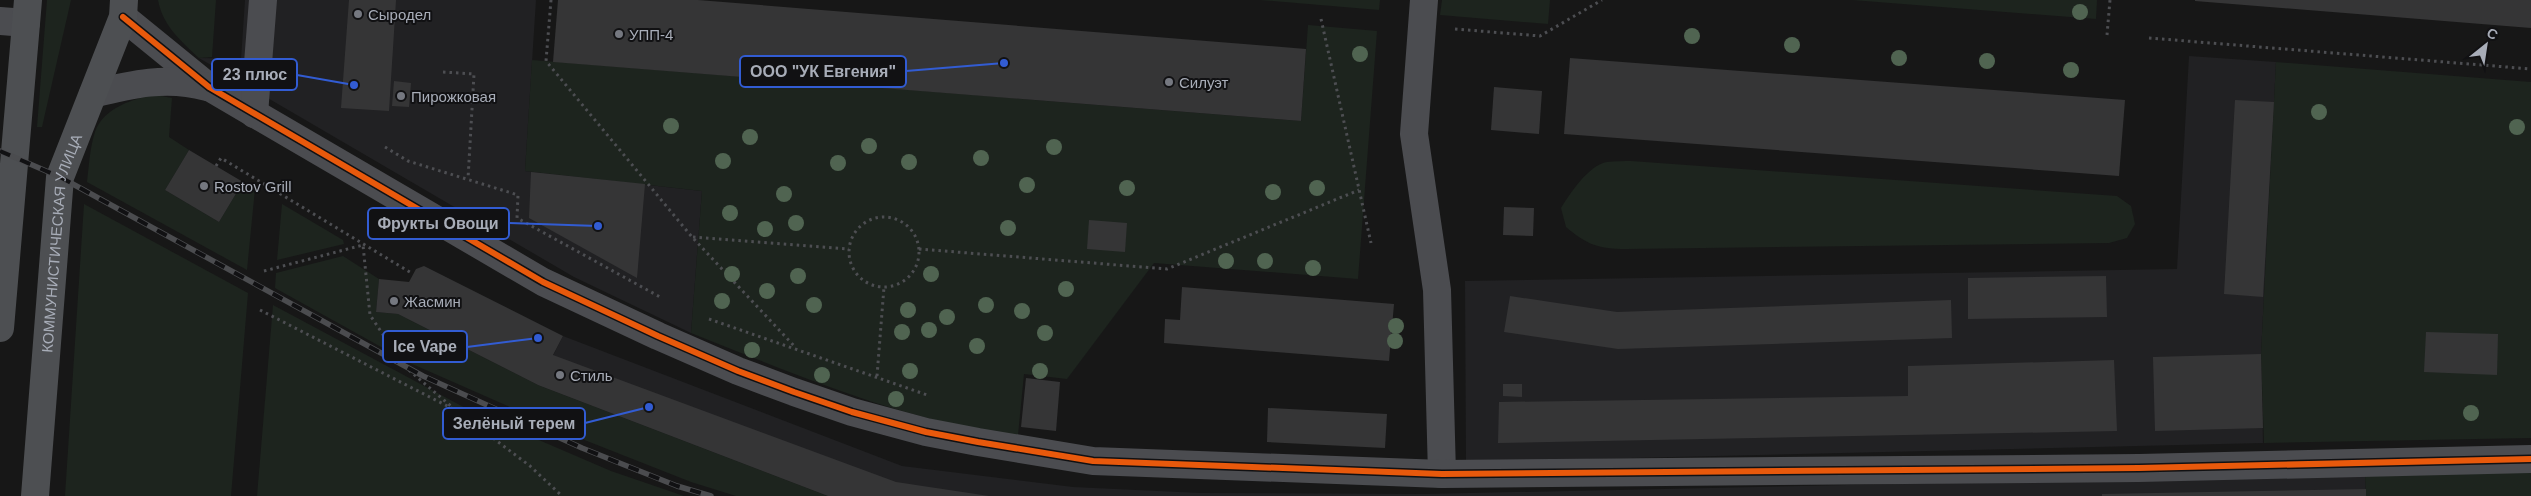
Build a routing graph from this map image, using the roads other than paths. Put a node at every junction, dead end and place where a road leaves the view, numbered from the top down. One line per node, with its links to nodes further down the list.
1 (102, 0): 4 (main road)
2 (262, 0): 8 (street)
3 (1424, 0): 11 (street)
4 (124, 8): 6 (street); 7 (main road, КОММУНИСТИЧЕСКАЯ УЛИЦА)
5 (18, 15): 9 (main road)
6 (209, 87): 7 (street); 8 (street)
7 (93, 94): 12 (main road, КОММУНИСТИЧЕСКАЯ УЛИЦА)
8 (254, 114): 11 (street)
9 (0, 328)
10 (2531, 459): 11 (street)
11 (1442, 474)
12 (35, 496)

